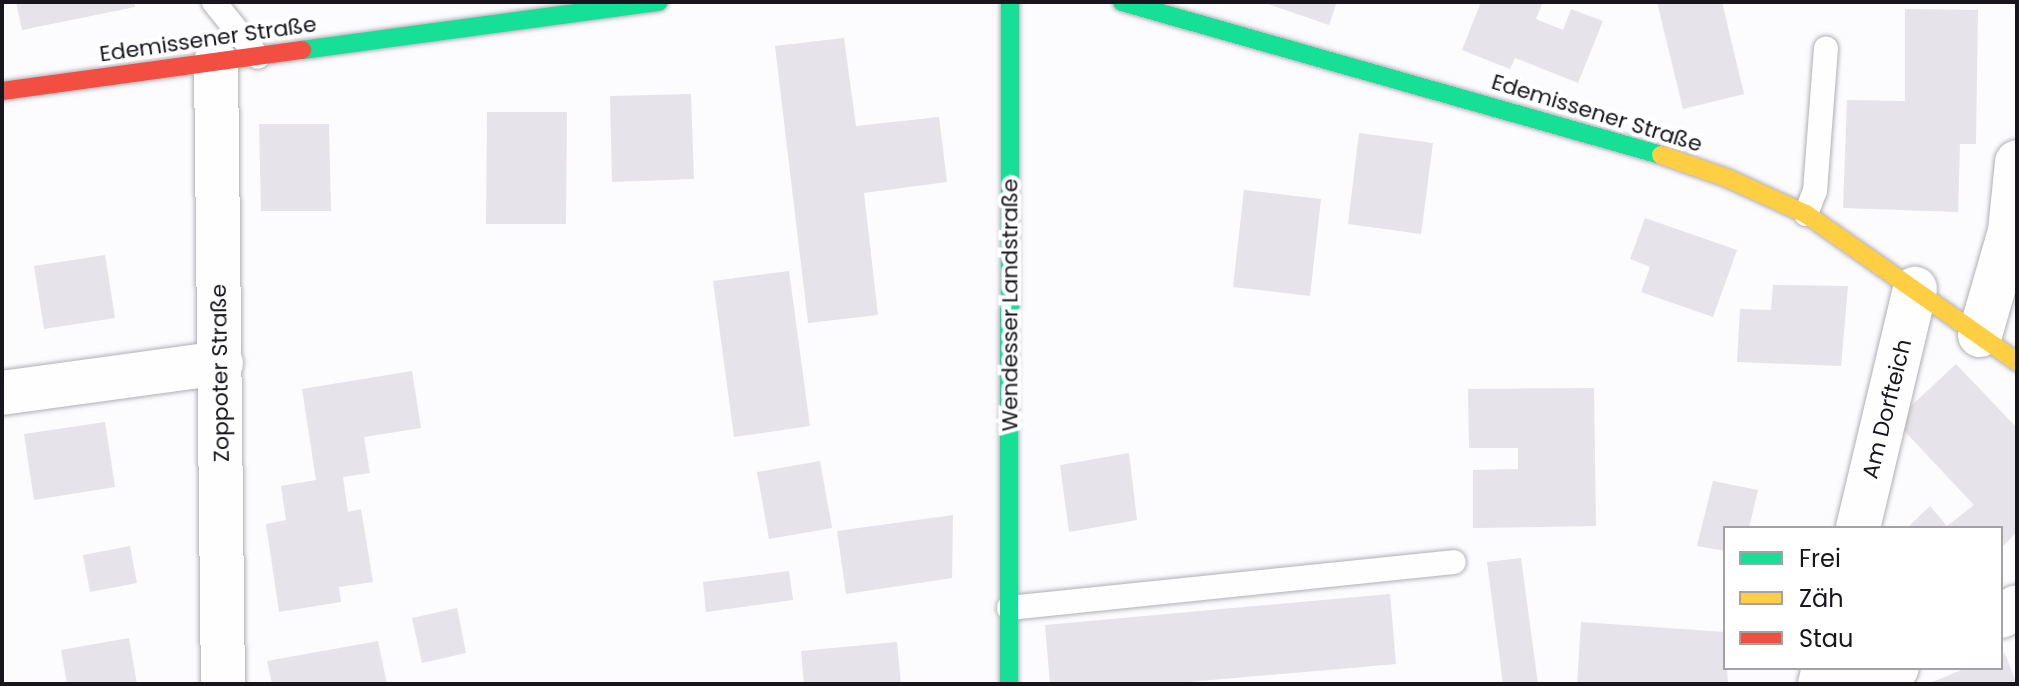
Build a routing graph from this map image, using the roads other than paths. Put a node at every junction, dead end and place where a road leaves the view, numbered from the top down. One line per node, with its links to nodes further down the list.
1 (214, 2): 8 (lane)
2 (469, 2): 6 (lane)
3 (659, 2): 6 (street, Edemissener Straße)
4 (1010, 2): 19 (street, Wendesser Landstraße)
5 (1122, 2): 11 (street, Edemissener Straße)
6 (487, 26): 8 (street, Edemissener Straße)
7 (1826, 48): 11 (lane)
8 (237, 60): 9 (street, Edemissener Straße); 15 (street, Zoppoter Straße)
9 (2, 91)
10 (2017, 162): 13 (street)
11 (1806, 214): 12 (street, Edemissener Straße)
12 (1915, 289): 13 (street, Edemissener Straße); 17 (street, Am Dorfteich)
13 (1980, 335): 14 (street, Edemissener Straße)
14 (2017, 362)
15 (221, 363): 16 (street); 21 (street, Zoppoter Straße)
16 (2, 393)
17 (1858, 526)
18 (1454, 562): 19 (lane)
19 (1009, 608): 22 (street, Wendesser Landstraße)
20 (1892, 670): 23 (street)
21 (223, 684)
22 (1009, 684)
23 (1861, 684)

